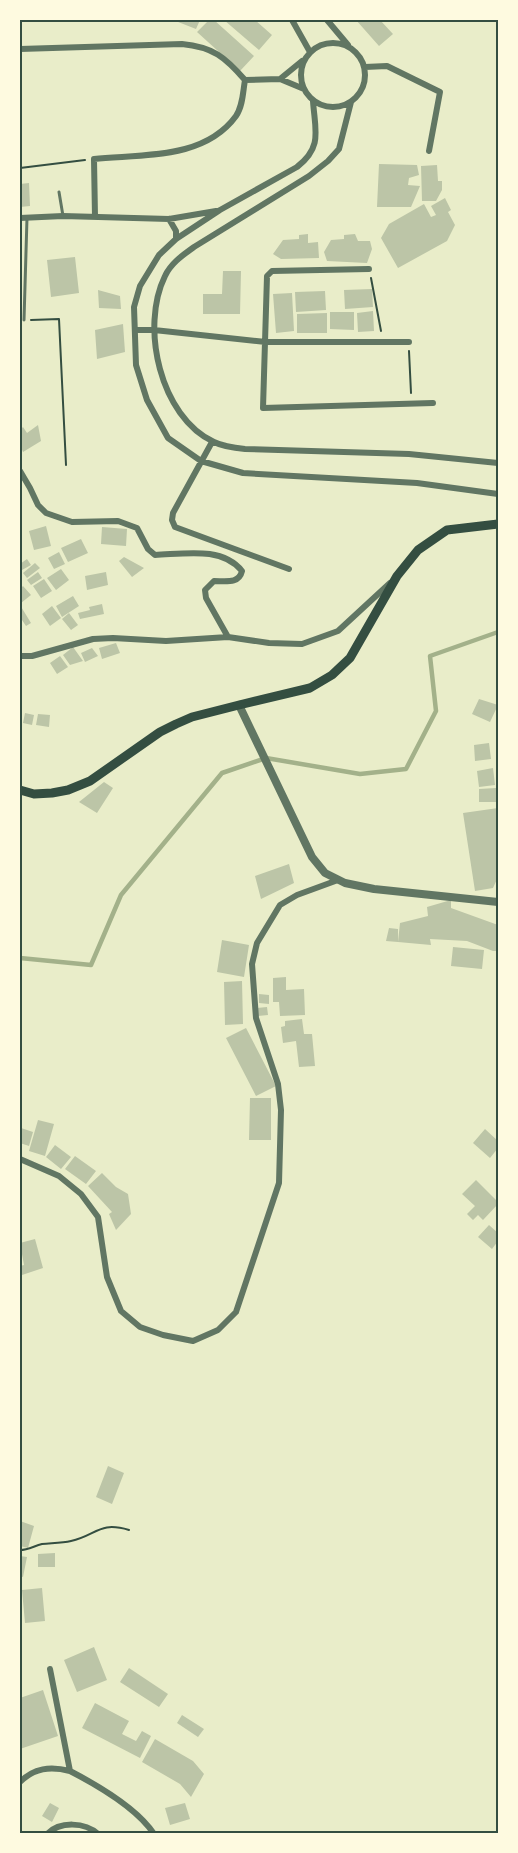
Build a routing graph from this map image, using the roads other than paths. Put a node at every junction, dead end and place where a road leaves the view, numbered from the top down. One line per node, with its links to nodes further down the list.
1 (292, 20): 5 (street)
2 (327, 20): 3 (street)
3 (351, 48): 5 (street); 7 (street)
4 (20, 49): 9 (street)
5 (310, 52): 6 (street)
6 (305, 59): 8 (street); 10 (street)
7 (364, 67): 12 (street); 13 (street)
8 (280, 79): 9 (street); 10 (street)
9 (245, 80): 17 (street)
10 (304, 89): 11 (street)
11 (313, 101): 12 (street); 15 (street)
12 (351, 102): 24 (street)
13 (429, 151)
14 (59, 192): 16 (lane)
15 (220, 210): 19 (street); 20 (street)
16 (63, 216): 17 (street); 18 (street)
17 (95, 217): 19 (street)
18 (23, 218): 22 (lane)
19 (169, 219): 20 (street)
20 (177, 239): 23 (street)
21 (369, 269): 25 (street)
22 (24, 320)
23 (135, 330): 24 (street); 29 (street)
24 (154, 330): 25 (street); 28 (street)
25 (266, 342): 26 (street); 27 (street)
26 (409, 342)
27 (433, 403)
28 (212, 442): 29 (street); 30 (street)
29 (201, 461): 32 (street); 34 (street)
30 (498, 463)
31 (20, 471): 36 (street)
32 (498, 494)
33 (498, 524): 35 (main road)
34 (289, 569)
35 (397, 576): 36 (street); 38 (main road)
36 (228, 637): 37 (street)
37 (20, 656)
38 (238, 705): 39 (main road); 40 (street)
39 (20, 790)
40 (338, 880): 41 (street); 42 (street)
41 (498, 902)
42 (20, 1159)
43 (50, 1669): 44 (street)
44 (70, 1771): 45 (street); 48 (street)
45 (20, 1782)
46 (47, 1833): 47 (street)
47 (98, 1833)
48 (154, 1833)

